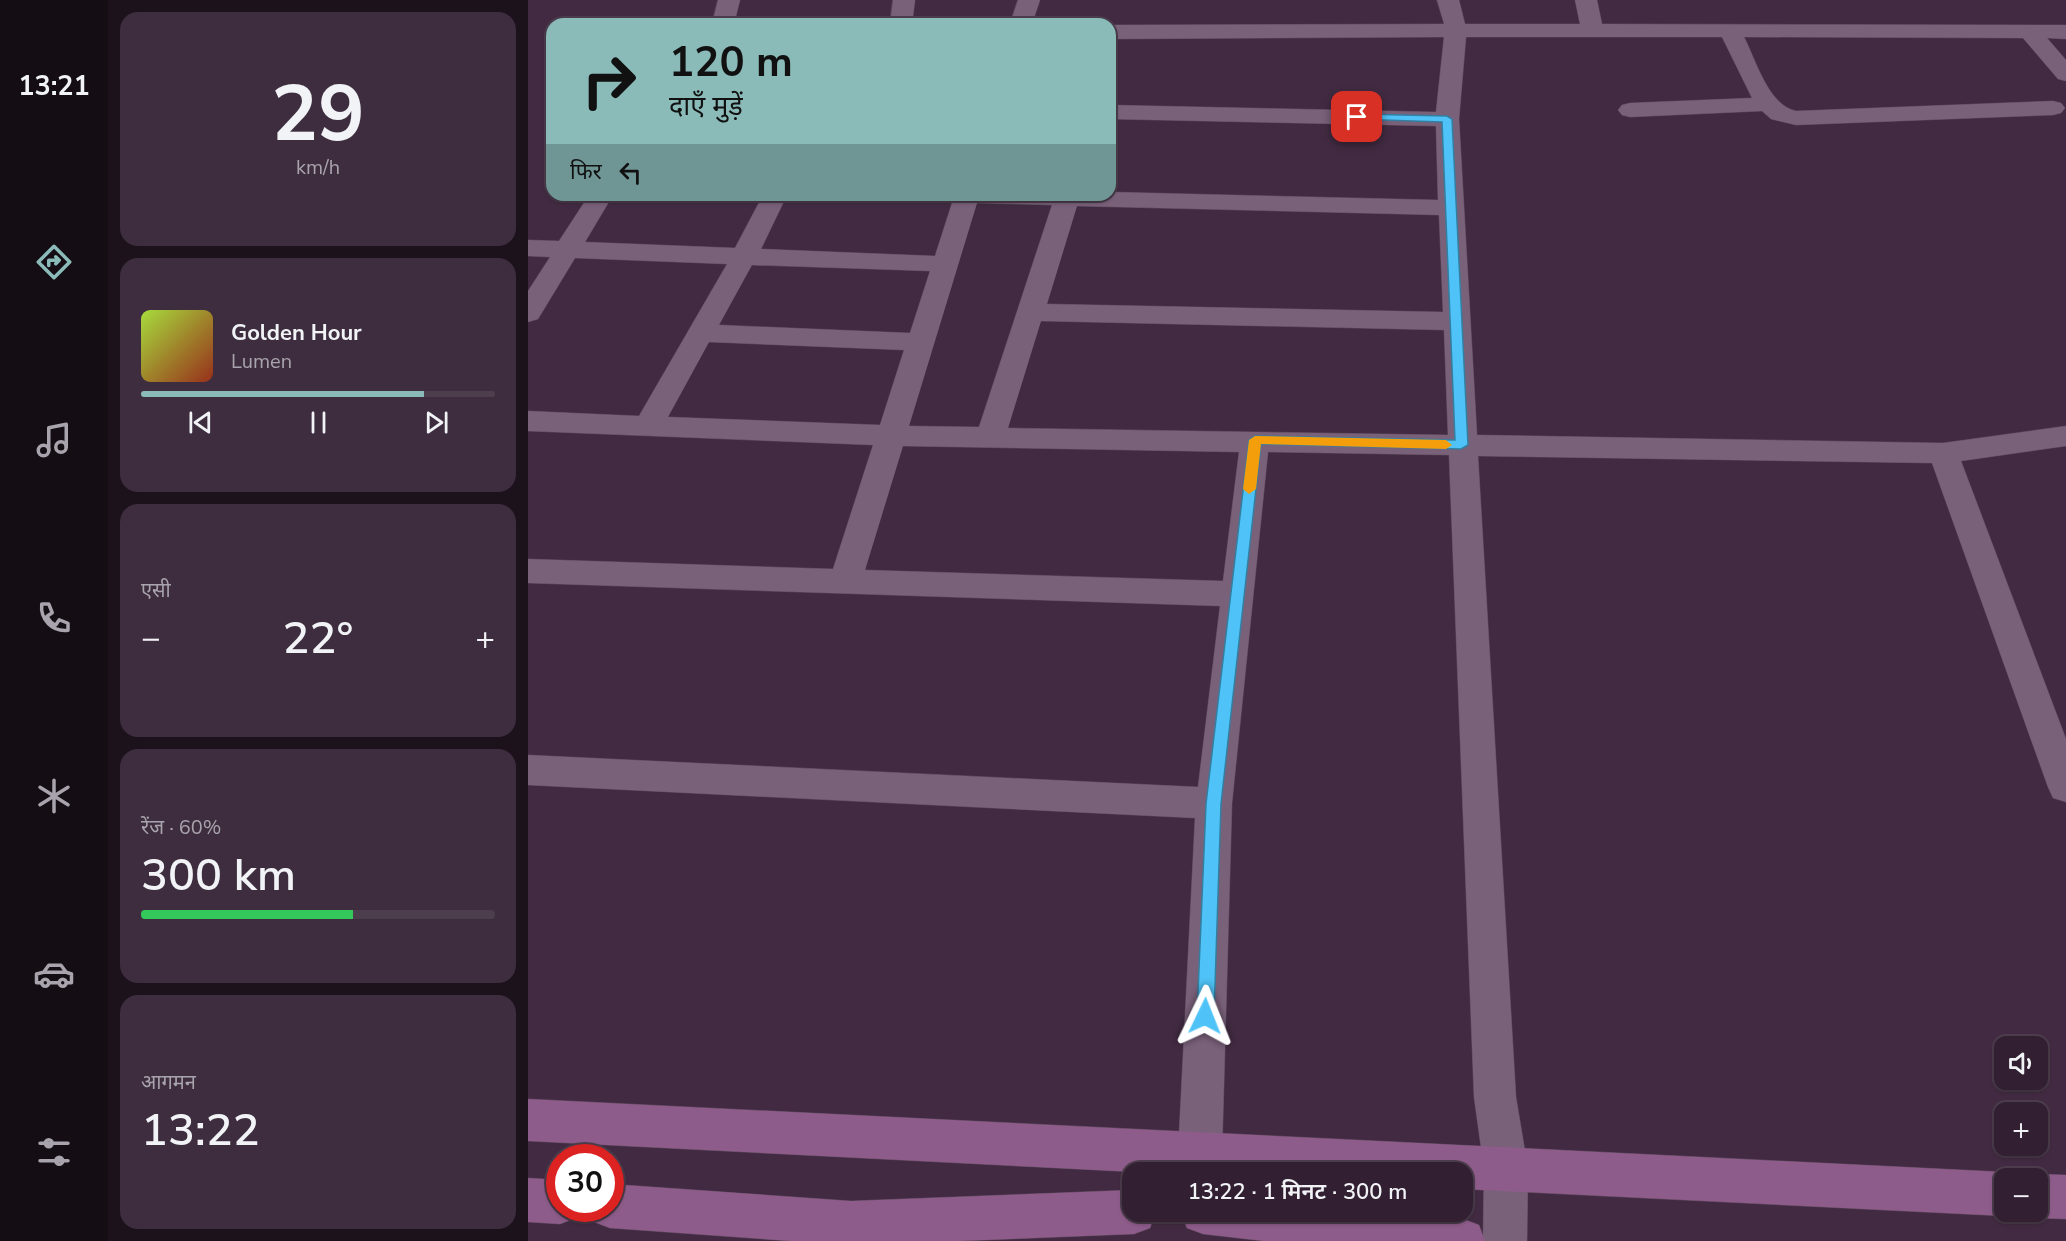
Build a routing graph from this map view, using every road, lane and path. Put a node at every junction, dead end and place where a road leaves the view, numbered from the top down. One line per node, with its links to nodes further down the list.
1 (729, 0): 6 (street)
2 (904, 0): 7 (street)
3 (1029, 0): 8 (street)
4 (1586, 0): 9 (street)
5 (1452, 14): 9 (street); 11 (street); 19 (street)
6 (724, 18)
7 (902, 18)
8 (1023, 18)
9 (1592, 30): 10 (street)
10 (1730, 31): 13 (street); 15 (street)
11 (1116, 32)
12 (2066, 33): 13 (street)
13 (2031, 34): 14 (street)
14 (2066, 74)
15 (1767, 104): 16 (street); 18 (street)
16 (1630, 110)
17 (1116, 112): 19 (street)
18 (2062, 114)
19 (1447, 119): 25 (street)
20 (1116, 198): 25 (street)
21 (597, 201): 27 (street)
22 (772, 201): 28 (street)
23 (965, 201): 29 (street)
24 (1066, 201): 30 (street)
25 (1451, 208): 32 (street)
26 (528, 248): 27 (street)
27 (567, 250): 28 (street); 31 (street)
28 (744, 256): 29 (street); 33 (street)
29 (945, 264): 34 (street)
30 (1031, 312): 32 (street); 38 (street)
31 (528, 314)
32 (1456, 321): 41 (street)
33 (700, 333): 34 (street); 36 (street)
34 (920, 342): 37 (street)
35 (528, 421): 36 (street)
36 (648, 426): 37 (street)
37 (891, 436): 38 (street); 44 (street)
38 (991, 436): 40 (street)
39 (2066, 436): 42 (street)
40 (1255, 440): 41 (street); 45 (street)
41 (1461, 445): 42 (street); 53 (street)
42 (1943, 453): 47 (street)
43 (528, 571): 44 (street)
44 (845, 582): 45 (street)
45 (1236, 594): 48 (street)
46 (528, 770): 48 (street)
47 (2066, 787)
48 (1214, 804): 51 (street)
49 (528, 1120): 50 (street)
50 (1181, 1162)
51 (1197, 1162)
52 (1473, 1168): 53 (street)
53 (1506, 1169): 54 (street); 64 (street)
54 (1994, 1193)
55 (2048, 1196): 56 (street)
56 (2066, 1197)
57 (528, 1200): 58 (street)
58 (546, 1201)
59 (624, 1208): 62 (street)
60 (1122, 1213): 62 (street)
61 (1293, 1222): 63 (street)
62 (848, 1232)
63 (1463, 1241)
64 (1504, 1241)

